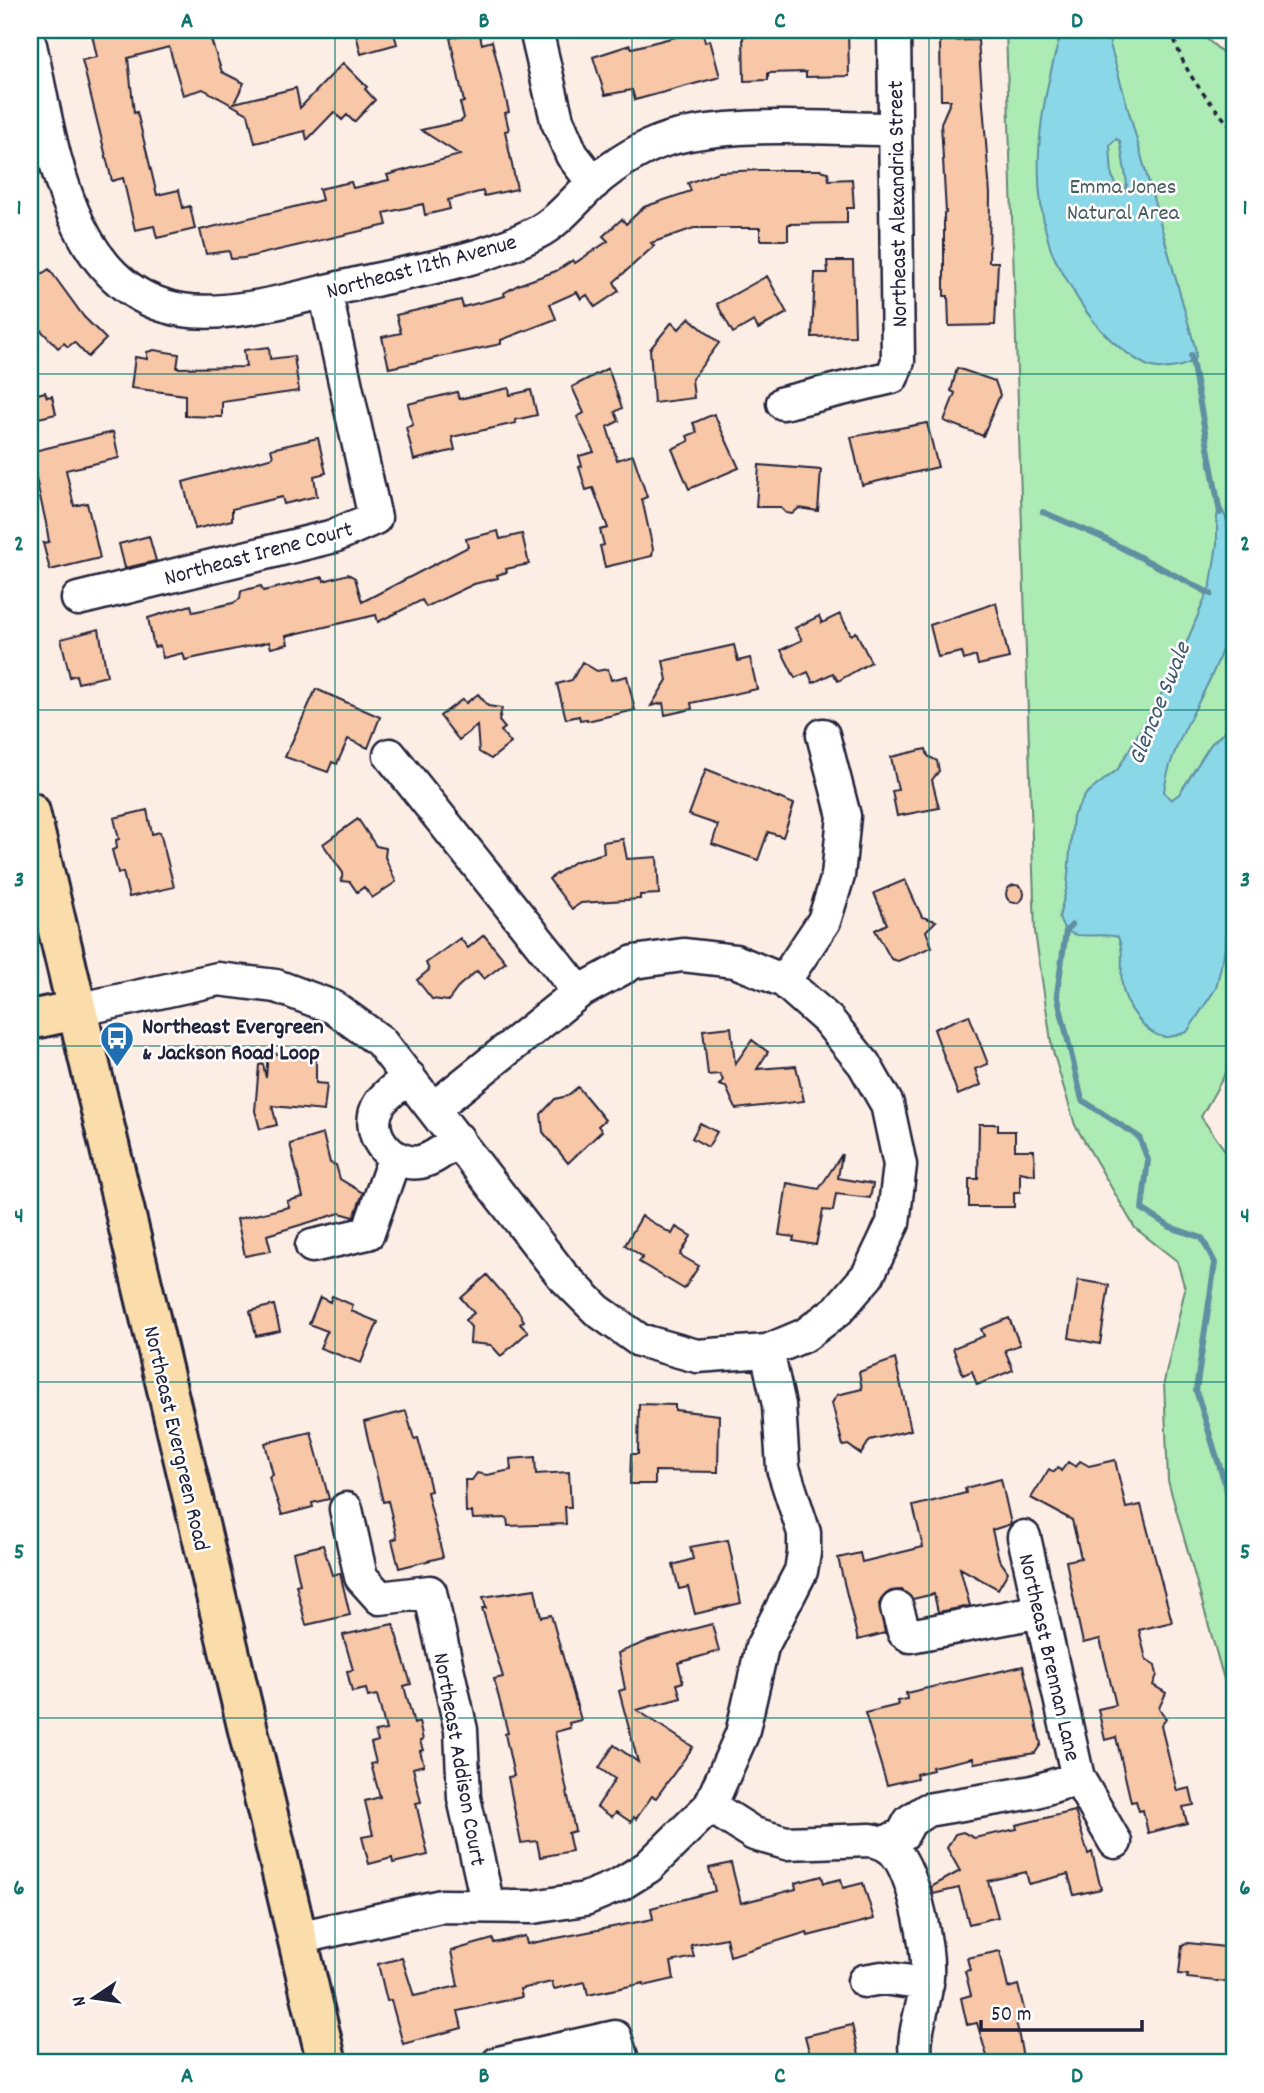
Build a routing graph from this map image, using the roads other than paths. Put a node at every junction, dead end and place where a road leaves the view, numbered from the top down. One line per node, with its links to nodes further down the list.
1 (536, 30): 5 (street)
2 (894, 30): 4 (street, Northeast Alexandria Street)
3 (30, 45): 6 (street, Northeast 12th Avenue)
4 (895, 129): 5 (street, Northeast 12th Avenue); 7 (street, Northeast Alexandria Street)
5 (594, 183): 6 (street, Northeast 12th Avenue)
6 (325, 291): 8 (street, Northeast Irene Court)
7 (783, 403)
8 (78, 599)
9 (823, 735): 12 (street)
10 (390, 755): 13 (street)
11 (30, 812): 14 (main road, Northeast Evergreen Road)
12 (784, 981): 13 (street); 21 (street)
13 (579, 992): 17 (street)
14 (77, 1010): 15 (main road); 16 (street); 31 (main road, Northeast Evergreen Road)
15 (30, 1020)
16 (409, 1077): 17 (street); 19 (street)
17 (434, 1108): 18 (street)
18 (458, 1139): 19 (street); 21 (street)
19 (394, 1159): 20 (street)
20 (312, 1246)
21 (767, 1351): 27 (street)
22 (346, 1509): 30 (street, Northeast Addison Court)
23 (1024, 1536): 25 (street, Northeast Brennan Lane)
24 (897, 1608): 25 (street)
25 (1041, 1611): 26 (street, Northeast Brennan Lane)
26 (1078, 1778): 28 (street, Northeast Brennan Lane); 29 (street, Northeast Brennan Lane)
27 (710, 1806): 28 (street); 30 (street)
28 (894, 1838): 33 (street)
29 (1115, 1842)
30 (488, 1906): 31 (street)
31 (297, 1938): 34 (main road, Northeast Evergreen Road)
32 (864, 1981): 33 (street)
33 (927, 1984): 37 (street)
34 (327, 2063)
35 (498, 2063): 36 (street)
36 (623, 2063)
37 (917, 2063)

